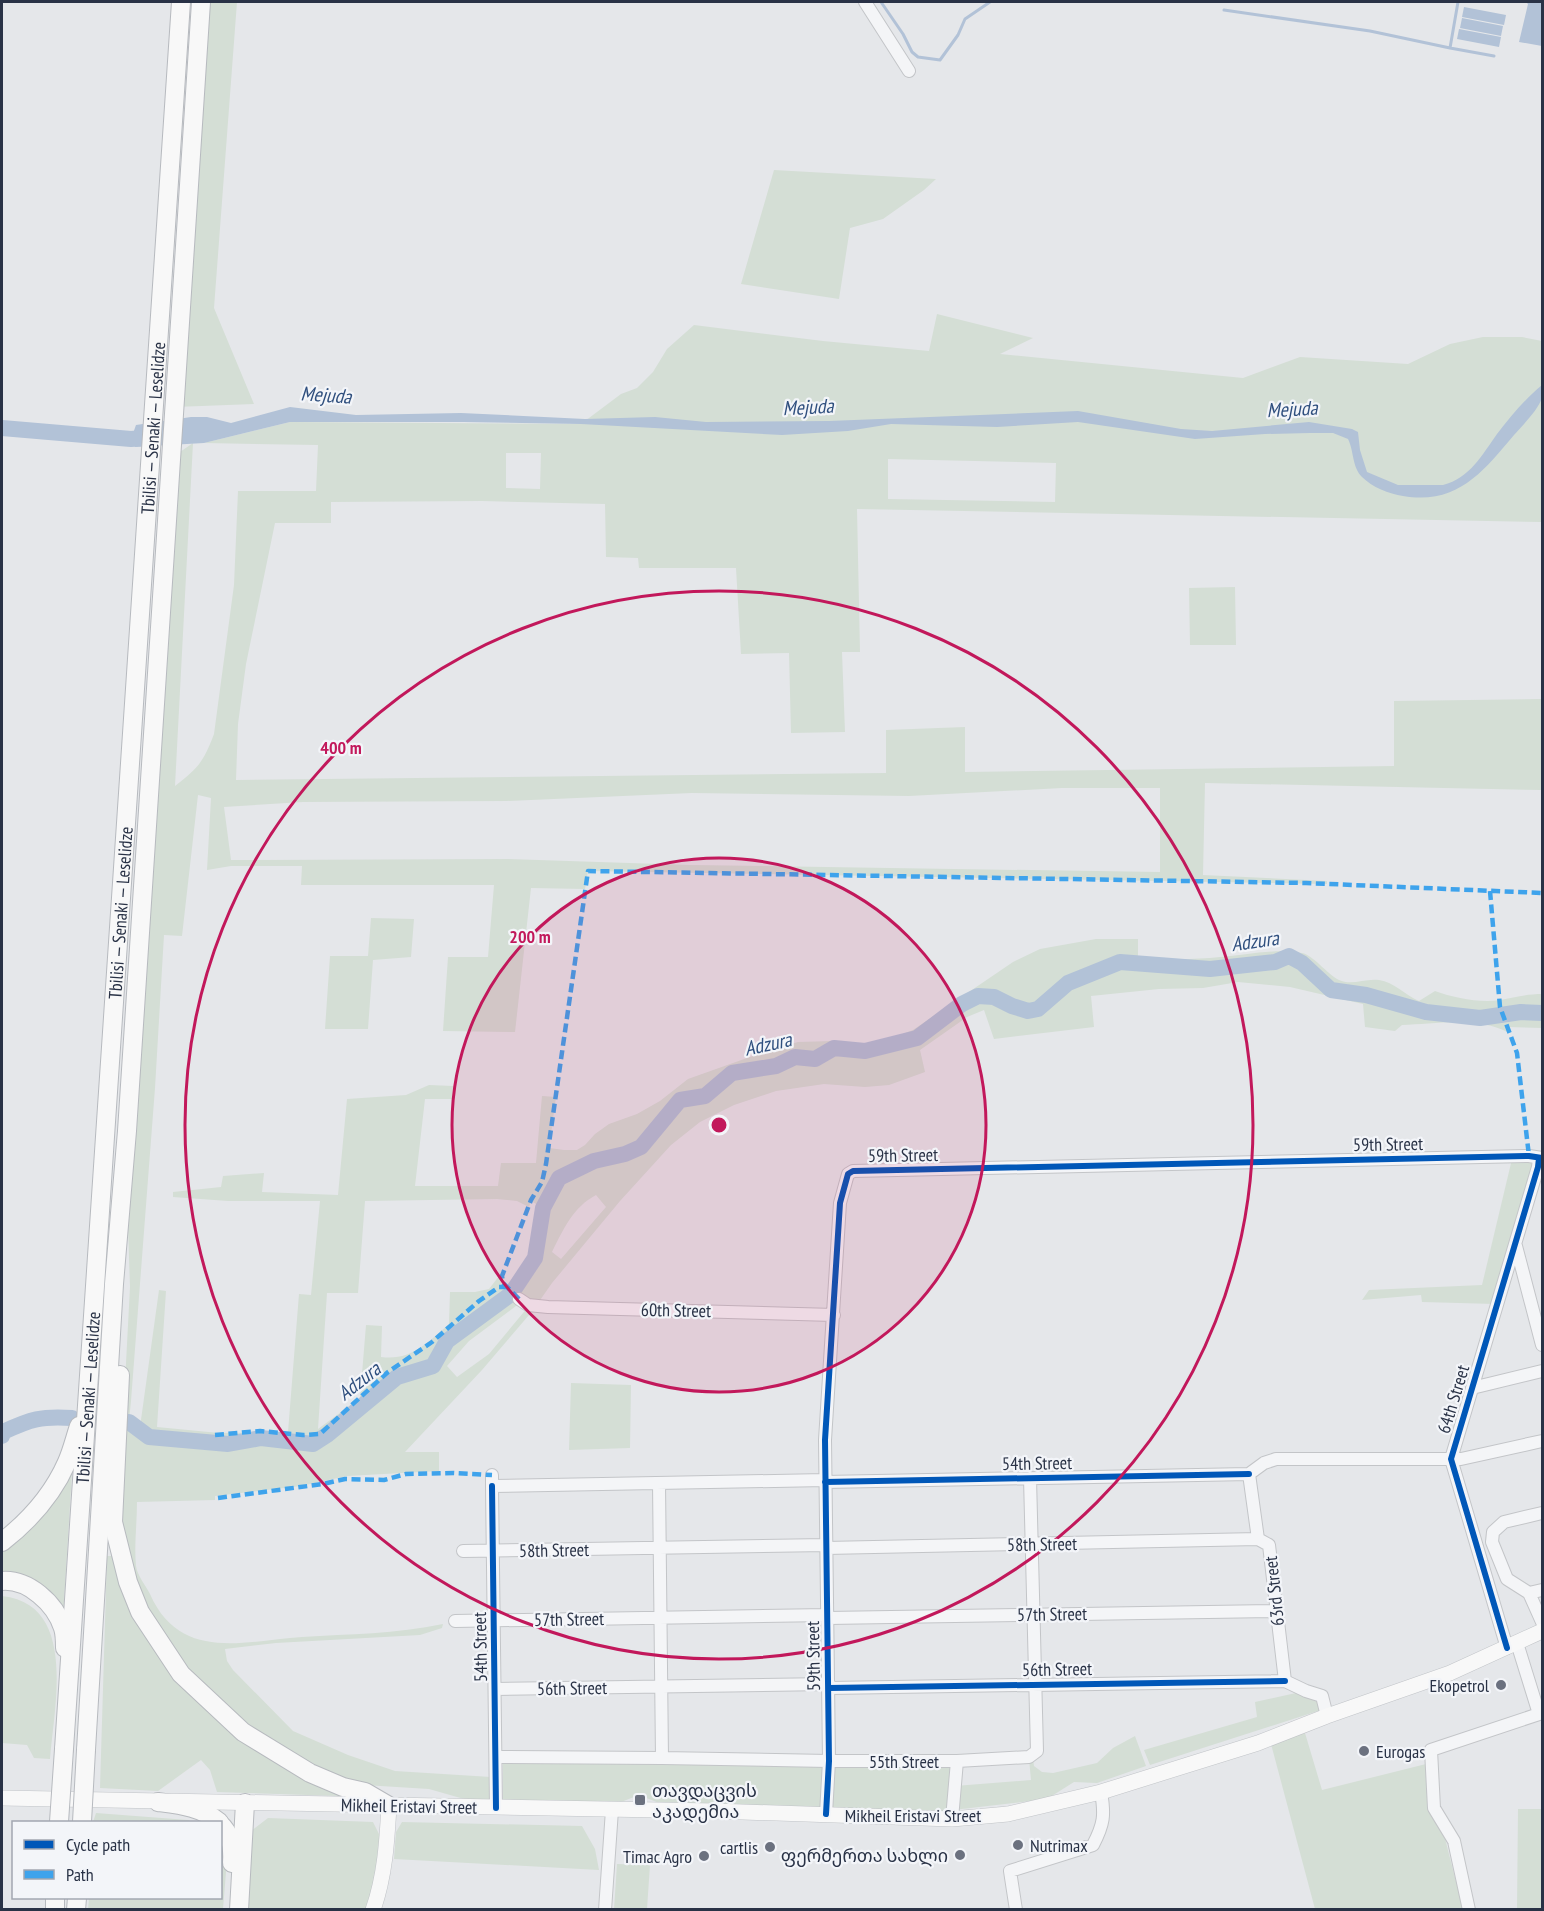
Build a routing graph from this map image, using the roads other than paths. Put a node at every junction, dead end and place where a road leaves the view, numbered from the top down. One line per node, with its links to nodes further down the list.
1 (181, 2): 13 (highway, Tbilisi — Senaki — Leselidze)
2 (201, 2): 7 (highway, Tbilisi — Senaki — Leselidze)
3 (865, 2): 4 (street)
4 (909, 71)
5 (1537, 1157): 6 (street, 64th Street); 9 (street, 59th Street)
6 (1516, 1246): 10 (street); 12 (street, 64th Street)
7 (114, 1284): 57 (highway); 63 (highway, Tbilisi — Senaki — Leselidze, bridge)
8 (519, 1299): 9 (street, 60th Street)
9 (834, 1315): 18 (street, 59th Street)
10 (1542, 1345)
11 (1542, 1371): 12 (street)
12 (1472, 1388): 15 (street, 64th Street)
13 (86, 1408): 22 (highway); 47 (highway, Tbilisi — Senaki — Leselidze)
14 (1542, 1441): 15 (street)
15 (1451, 1459): 16 (street); 25 (street, 64th Street)
16 (1249, 1474): 17 (street, 54th Street); 21 (street, 63rd Street)
17 (1030, 1478): 18 (street, 54th Street); 24 (street, 55th Street)
18 (825, 1481): 19 (street, 54th Street); 26 (street, 59th Street)
19 (659, 1483): 27 (street); 29 (street, 54th Street)
20 (1542, 1513): 23 (street)
21 (1258, 1539): 24 (street, 58th Street); 33 (street, 63rd Street)
22 (2, 1542)
23 (1492, 1542): 25 (street); 32 (street)
24 (1032, 1544): 26 (street, 58th Street); 34 (street, 55th Street)
25 (1476, 1545): 41 (street, 64th Street)
26 (826, 1546): 27 (street, 58th Street); 35 (street, 59th Street)
27 (660, 1548): 29 (street, 58th Street); 36 (street)
28 (463, 1551): 29 (street, 58th Street)
29 (493, 1551): 37 (street, 54th Street)
30 (2, 1581): 47 (highway)
31 (1542, 1590): 32 (street)
32 (1529, 1593): 39 (street)
33 (1276, 1611): 34 (street, 57th Street); 42 (street, 63rd Street)
34 (1033, 1615): 35 (street, 57th Street); 43 (street, 55th Street)
35 (828, 1617): 36 (street, 57th Street); 44 (street, 59th Street)
36 (661, 1618): 37 (street, 57th Street); 45 (street)
37 (494, 1620): 38 (street, 57th Street); 46 (street, 54th Street)
38 (455, 1621)
39 (1542, 1622)
40 (1542, 1631): 41 (main road, Mikheil Eristavi Street)
41 (1512, 1646): 48 (main road, Mikheil Eristavi Street); 71 (street, 64th Street)
42 (1285, 1681): 43 (street, 56th Street); 48 (street)
43 (1035, 1684): 44 (street, 56th Street); 52 (street, 55th Street)
44 (829, 1686): 45 (street, 56th Street); 51 (street, 59th Street)
45 (662, 1687): 46 (street, 56th Street); 50 (street)
46 (495, 1689): 49 (street, 54th Street)
47 (69, 1690): 62 (highway, Tbilisi — Senaki — Leselidze, bridge)
48 (1327, 1716): 53 (main road, Mikheil Eristavi Street)
49 (496, 1757): 50 (street, 55th Street); 58 (street, 54th Street)
50 (662, 1758): 51 (street, 55th Street)
51 (830, 1761): 52 (street, 55th Street); 60 (street, 59th Street)
52 (957, 1761): 61 (street)
53 (1101, 1792): 61 (main road, Mikheil Eristavi Street); 70 (street)
54 (2, 1798): 55 (main road, Mikheil Eristavi Street)
55 (158, 1802): 56 (main road, Mikheil Eristavi Street); 64 (highway)
56 (245, 1803): 57 (main road, Mikheil Eristavi Street); 67 (highway)
57 (389, 1806): 58 (main road, Mikheil Eristavi Street); 68 (main road)
58 (496, 1808): 59 (main road, Mikheil Eristavi Street)
59 (612, 1810): 60 (main road, Mikheil Eristavi Street); 69 (street)
60 (826, 1814): 61 (main road, Mikheil Eristavi Street)
61 (952, 1819)
62 (59, 1821)
63 (82, 1821)
64 (218, 1821)
65 (222, 1825): 66 (highway)
66 (229, 1910)
67 (240, 1910)
68 (373, 1910)
69 (605, 1910)
70 (1016, 1910)
71 (1470, 1910)

